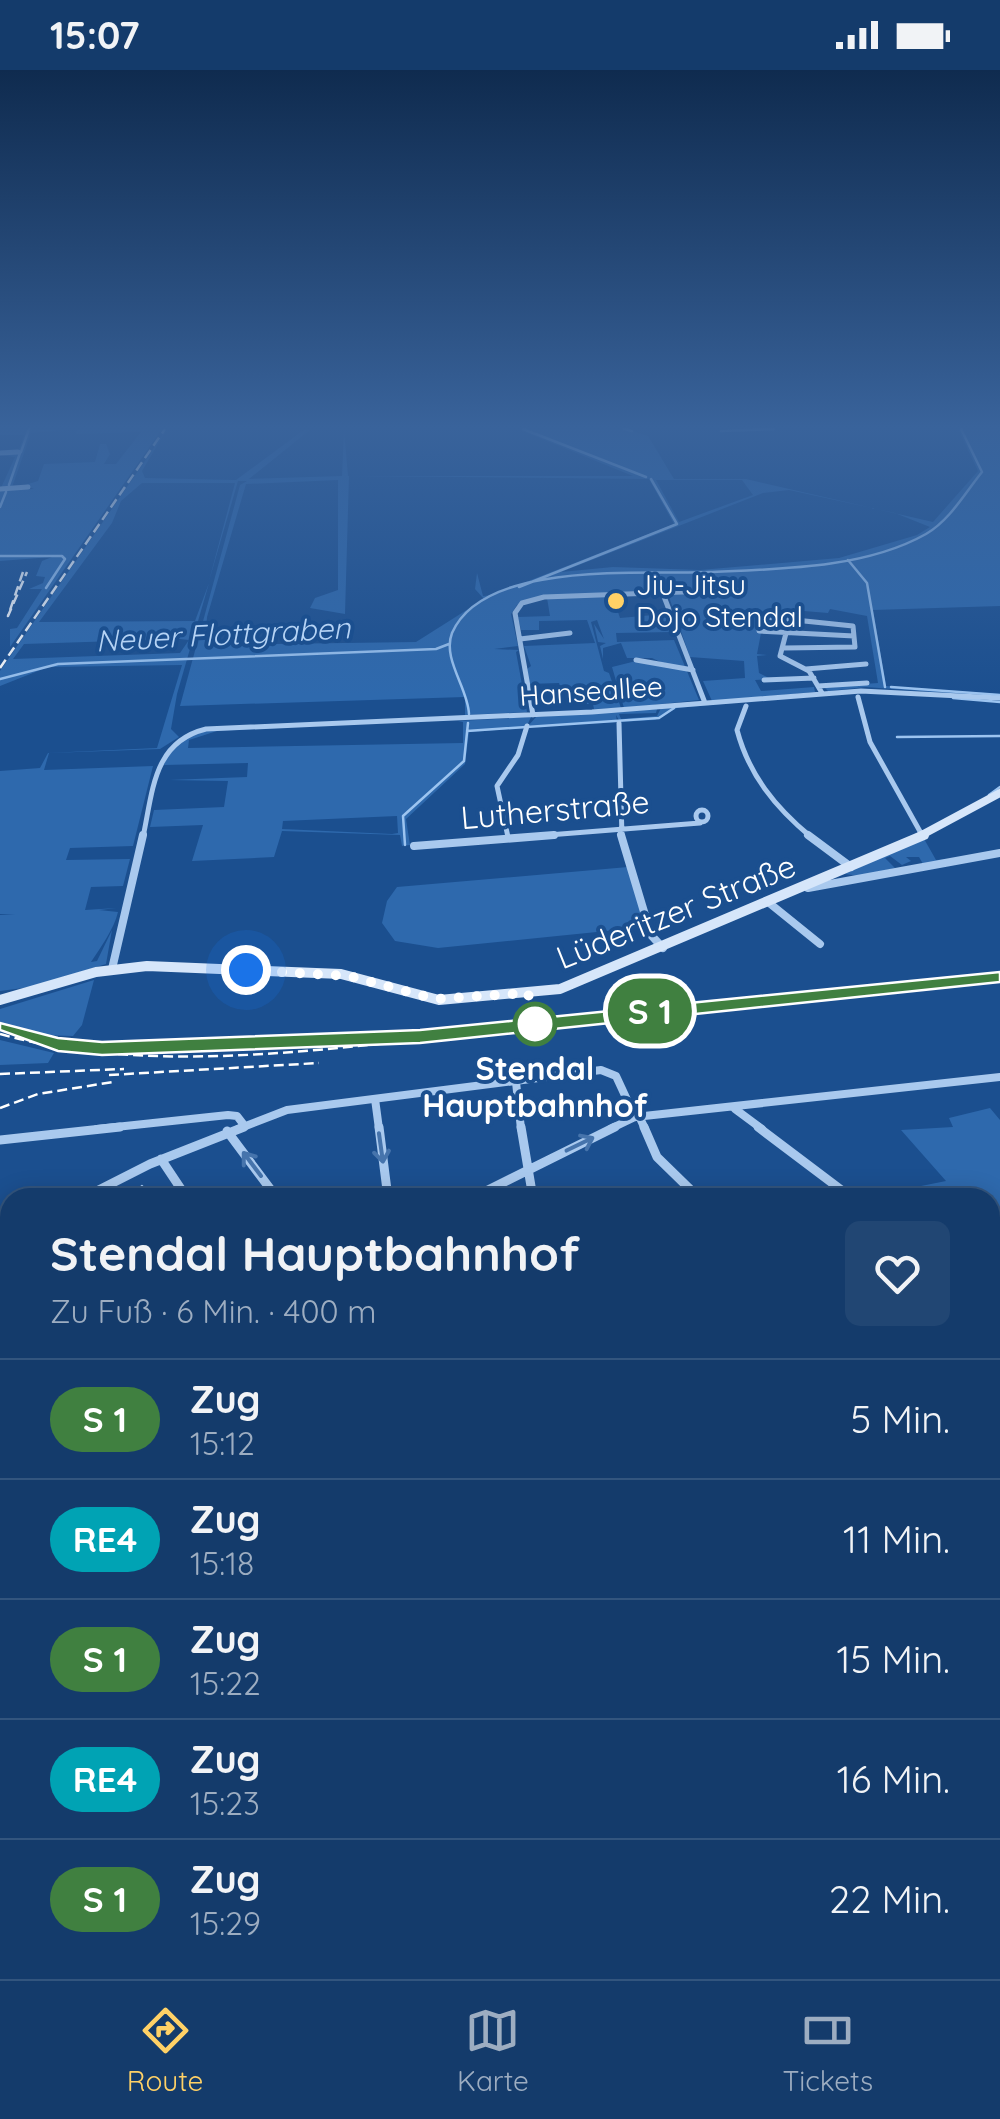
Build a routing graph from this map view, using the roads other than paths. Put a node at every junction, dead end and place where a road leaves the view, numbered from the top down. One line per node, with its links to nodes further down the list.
1 (737, 590): 2 (street)
2 (664, 594): 9 (street); 14 (street)
3 (756, 616): 4 (street)
4 (790, 618): 6 (street); 8 (street)
5 (759, 631): 6 (street)
6 (788, 632): 8 (street); 10 (street)
7 (570, 633): 9 (street)
8 (854, 636): 10 (street)
9 (520, 638): 23 (street)
10 (784, 648): 13 (street)
11 (636, 660): 14 (street)
12 (866, 664): 13 (street)
13 (806, 669): 15 (street)
14 (692, 670): 21 (street)
15 (814, 678): 16 (street); 18 (street)
16 (764, 680)
17 (868, 683): 18 (street)
18 (820, 690): 20 (street, Hanseallee); 21 (street, Hanseallee)
19 (858, 697): 29 (street)
20 (1000, 698)
21 (705, 703): 23 (street, Hanseallee)
22 (746, 706): 33 (street)
23 (533, 715): 40 (street, Hanseallee)
24 (619, 724): 28 (street)
25 (528, 727): 30 (street)
26 (1000, 793): 29 (main road, Lüderitzer Straße)
27 (700, 822): 28 (street, Lutherstraße)
28 (620, 830): 30 (street, Lutherstraße); 39 (street)
29 (922, 835): 33 (main road, Lüderitzer Straße)
30 (508, 838): 31 (street, Lutherstraße)
31 (414, 846)
32 (1000, 852): 35 (street)
33 (850, 866): 34 (main road, Lüderitzer Straße)
34 (838, 872): 35 (street); 36 (main road, Lüderitzer Straße)
35 (864, 878): 36 (street)
36 (797, 890): 37 (main road, Lüderitzer Straße)
37 (768, 902): 38 (street); 39 (main road, Lüderitzer Straße)
38 (820, 944)
39 (663, 948): 40 (main road, Lüderitzer Straße)
40 (112, 969): 41 (main road, Lüderitzer Straße)
41 (0, 1000)
42 (1000, 1077): 45 (street)
43 (516, 1082): 44 (street); 46 (street); 51 (street)
44 (374, 1099): 47 (street); 55 (street, one-way to 55)
45 (735, 1109): 46 (street); 59 (street)
46 (638, 1118): 51 (street, one-way to 46); 58 (street)
47 (244, 1125): 48 (street); 49 (street)
48 (228, 1132): 50 (street); 54 (street, one-way to 48)
49 (0, 1140)
50 (161, 1159): 52 (street); 53 (street)
51 (526, 1171): 56 (street); 57 (street)
52 (104, 1188)
53 (180, 1188)
54 (270, 1188)
55 (387, 1188)
56 (492, 1188)
57 (530, 1188)
58 (689, 1188)
59 (835, 1188)

